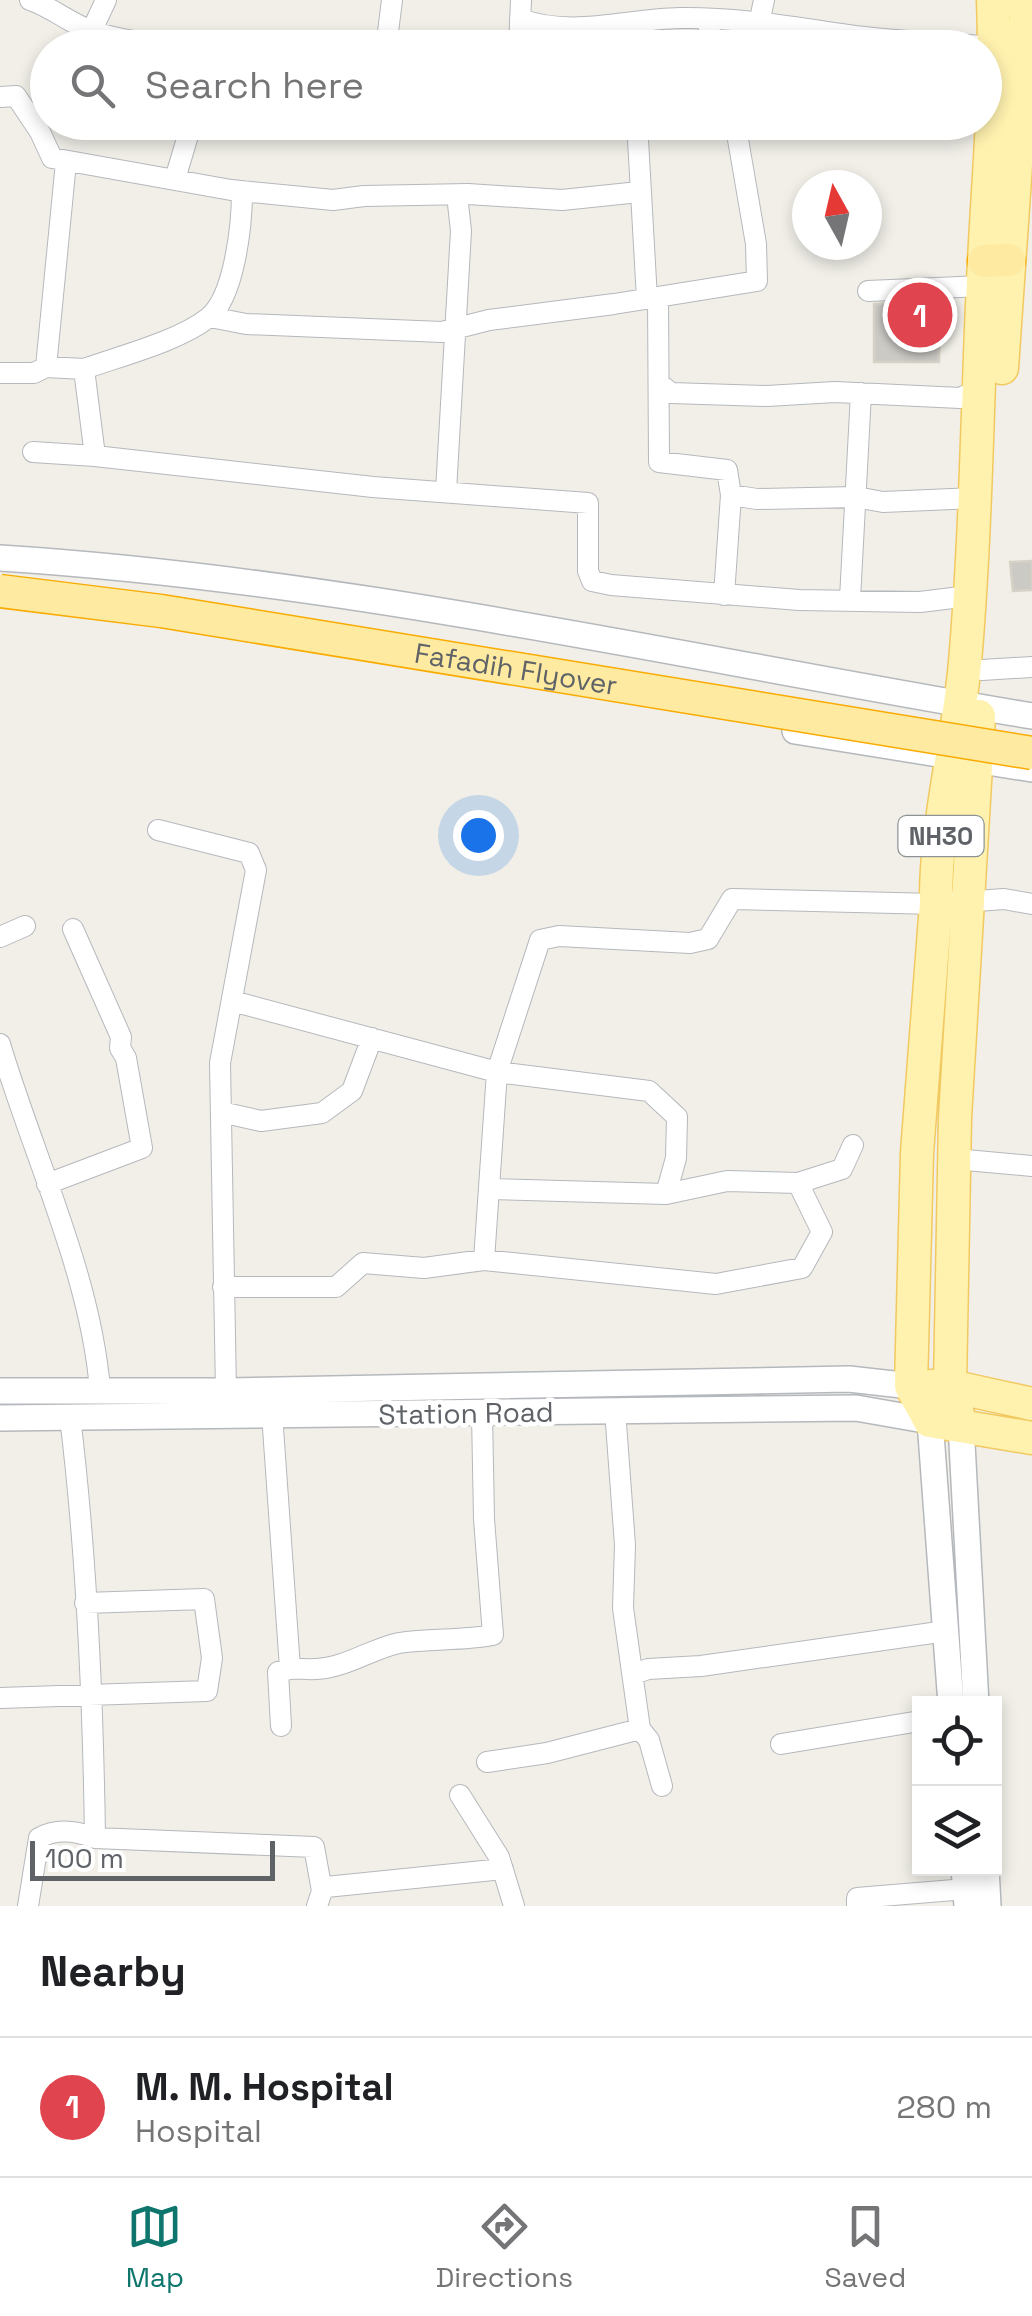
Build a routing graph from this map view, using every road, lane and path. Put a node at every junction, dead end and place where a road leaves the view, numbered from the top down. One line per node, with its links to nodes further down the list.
1 (30, 0): 10 (street)
2 (106, 0): 10 (street)
3 (392, 0): 11 (street)
4 (764, 0): 9 (street)
5 (521, 9): 8 (street)
6 (1011, 17): 15 (street); 27 (main road, NH30)
7 (707, 20): 8 (street); 9 (street); 13 (street)
8 (635, 23): 12 (street)
9 (759, 24): 14 (street)
10 (92, 30)
11 (388, 30)
12 (635, 30)
13 (710, 30)
14 (808, 30)
15 (943, 30)
16 (0, 97): 17 (street)
17 (30, 117)
18 (44, 140): 22 (street)
19 (187, 140): 23 (street)
20 (638, 140): 25 (street)
21 (738, 140): 29 (street)
22 (66, 162): 23 (street); 32 (street)
23 (175, 179): 24 (street)
24 (242, 191): 26 (street); 30 (street)
25 (639, 192): 26 (street); 29 (street)
26 (457, 194): 31 (street)
27 (1003, 271): 28 (street); 36 (main road, NH30); 52 (main road, NH30)
28 (868, 291)
29 (653, 298): 31 (street); 35 (street)
30 (210, 318): 31 (street); 33 (street)
31 (456, 328): 40 (street)
32 (46, 367): 33 (street); 34 (street)
33 (84, 369): 39 (street)
34 (0, 373)
35 (660, 384): 37 (street); 41 (street)
36 (981, 388): 37 (street); 43 (main road, NH30)
37 (861, 393): 42 (street)
38 (33, 452): 39 (street)
39 (96, 456): 40 (street)
40 (446, 491): 47 (street)
41 (731, 495): 42 (street); 47 (street)
42 (856, 496): 43 (street); 49 (street)
43 (975, 498): 48 (main road, NH30)
44 (0, 558): 53 (street)
45 (0, 571): 55 (highway, Fafadih Flyover)
46 (0, 592): 56 (highway, Fafadih Flyover, bridge)
47 (724, 595): 49 (street)
48 (969, 596): 49 (street); 53 (main road, NH30)
49 (850, 600)
50 (0, 604): 57 (street)
51 (1032, 667): 52 (street)
52 (982, 670): 53 (main road, NH30)
53 (970, 706): 54 (street); 57 (main road, NH30)
54 (1032, 716)
55 (1032, 730)
56 (1032, 752)
57 (964, 759): 58 (street); 60 (main road, NH30)
58 (1032, 769)
59 (158, 830): 65 (street)
60 (952, 903): 61 (street); 68 (street); 73 (main road, NH30); 81 (main road, NH30)
61 (1032, 904)
62 (25, 926): 64 (street)
63 (73, 929): 76 (street)
64 (0, 937)
65 (232, 1001): 66 (street); 69 (street)
66 (372, 1038): 68 (street); 69 (street)
67 (0, 1044): 70 (street)
68 (496, 1072): 77 (street); 78 (street)
69 (220, 1112): 80 (street)
70 (22, 1115): 71 (street); 76 (street)
71 (0, 1122)
72 (853, 1145): 75 (street)
73 (955, 1160): 74 (street); 82 (main road, NH30)
74 (1032, 1166)
75 (798, 1183): 78 (street); 79 (street)
76 (46, 1184): 83 (street)
77 (489, 1189): 78 (street); 79 (street)
78 (666, 1194)
79 (484, 1260): 80 (street)
80 (222, 1287): 85 (street)
81 (911, 1386): 82 (main road); 85 (street, Station Road); 92 (main road, NH30)
82 (950, 1386): 86 (main road); 92 (main road)
83 (100, 1390): 84 (street, Station Road); 85 (street, Station Road)
84 (0, 1391)
85 (226, 1392)
86 (1032, 1404)
87 (616, 1410): 89 (street, Station Road); 92 (street, Station Road); 97 (street)
88 (272, 1414): 89 (street, Station Road); 90 (street, Station Road); 96 (street)
89 (482, 1414): 96 (street)
90 (70, 1417): 91 (street, Station Road); 94 (street)
91 (0, 1418)
92 (945, 1423): 93 (main road); 95 (street); 98 (street)
93 (1032, 1438)
94 (85, 1603): 99 (street); 99 (street)
95 (946, 1631): 97 (street); 98 (street)
96 (290, 1668): 102 (street)
97 (634, 1674): 103 (street)
98 (963, 1692)
99 (92, 1696): 100 (street); 108 (street)
100 (0, 1698)
101 (912, 1722): 104 (street)
102 (281, 1726)
103 (640, 1729): 105 (street); 106 (street)
104 (781, 1744)
105 (487, 1762)
106 (662, 1786)
107 (460, 1795): 109 (street)
108 (95, 1838): 112 (street); 113 (street)
109 (503, 1869): 112 (street); 114 (street)
110 (986, 1876): 116 (street)
111 (966, 1888): 115 (street)
112 (319, 1898)
113 (28, 1906)
114 (514, 1906)
115 (858, 1906)
116 (988, 1906)

